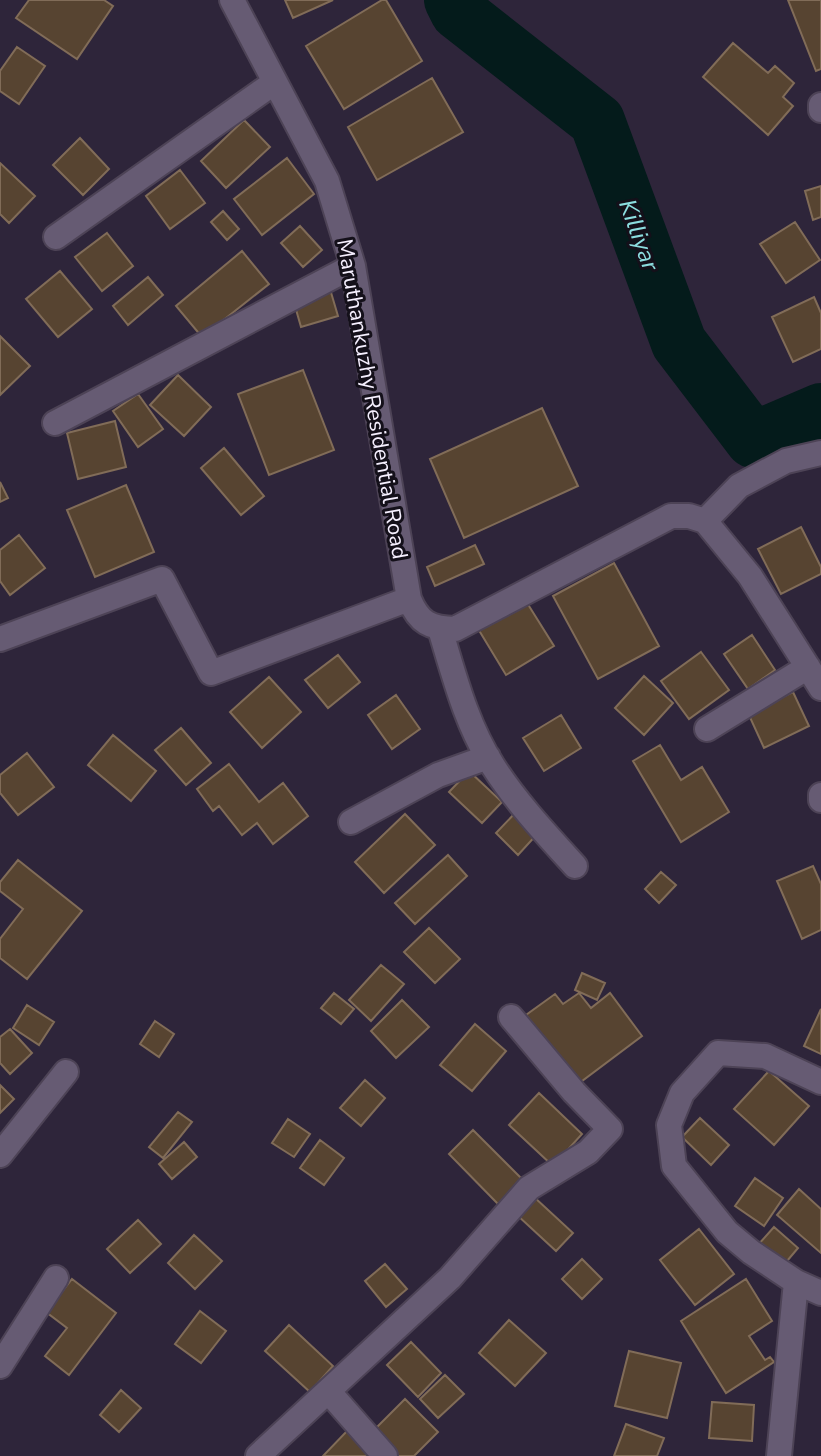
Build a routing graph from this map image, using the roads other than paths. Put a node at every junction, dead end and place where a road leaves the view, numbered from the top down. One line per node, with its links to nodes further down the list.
1 (232, 0): 2 (street, Maruthankuzhy Residential Road)
2 (275, 82): 3 (street); 4 (street, Maruthankuzhy Residential Road)
3 (56, 237)
4 (353, 266): 5 (street); 8 (street, Maruthankuzhy Residential Road)
5 (55, 423)
6 (821, 453): 7 (street)
7 (705, 521): 9 (street); 11 (street)
8 (409, 599): 9 (street, Maruthankuzhy Residential Road); 10 (street)
9 (433, 626): 13 (street, Maruthankuzhy Residential Road)
10 (0, 639)
11 (814, 677): 12 (street)
12 (707, 729)
13 (488, 757): 14 (street); 15 (street, Maruthankuzhy Residential Road)
14 (351, 822)
15 (575, 866)
16 (511, 1017): 24 (street)
17 (66, 1072): 19 (street)
18 (821, 1082): 21 (street)
19 (0, 1155)
20 (56, 1278): 23 (street)
21 (796, 1282): 22 (street); 27 (street)
22 (821, 1293)
23 (0, 1366)
24 (328, 1391): 25 (street); 26 (street)
25 (258, 1456)
26 (385, 1456)
27 (779, 1456)

